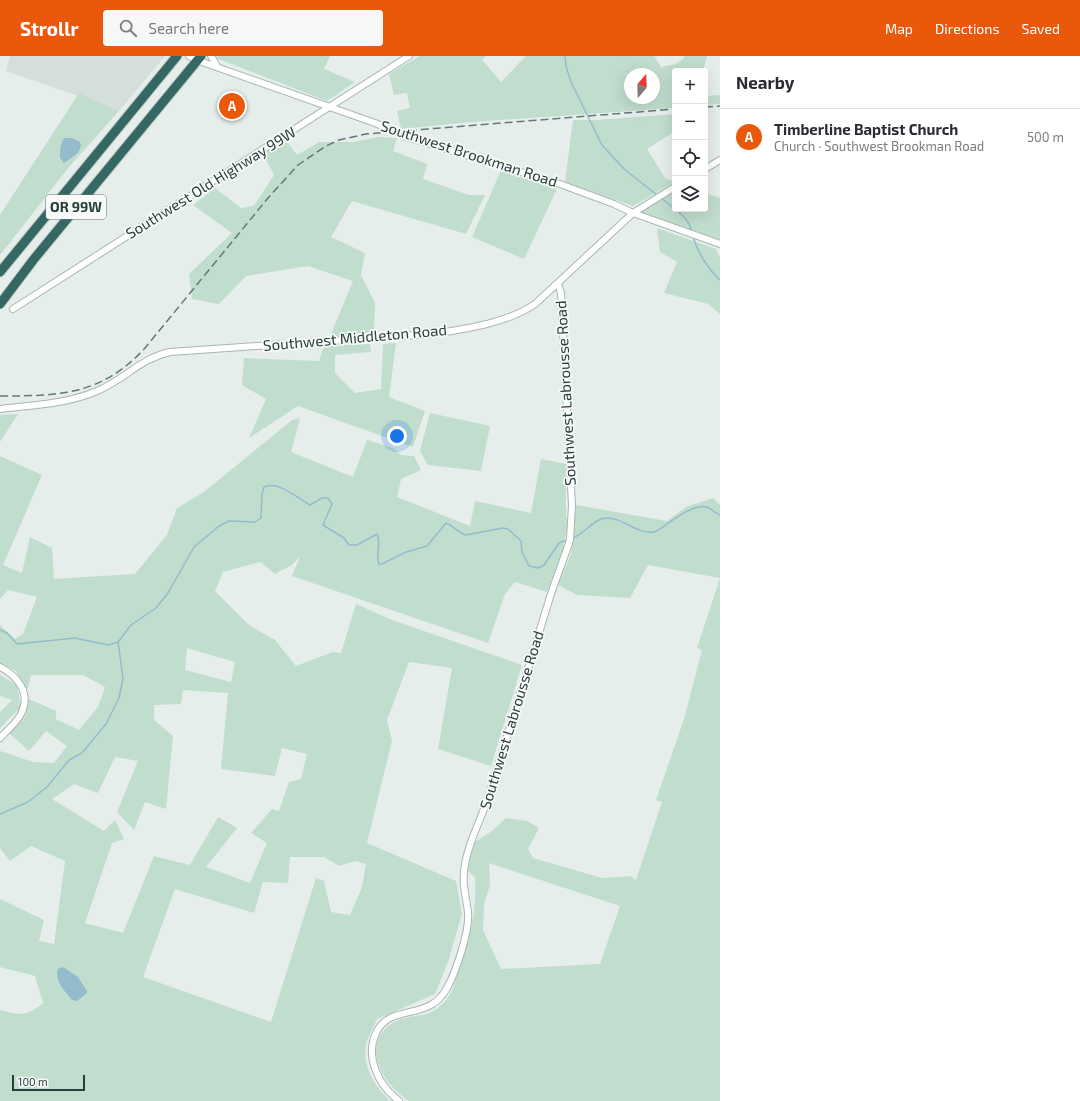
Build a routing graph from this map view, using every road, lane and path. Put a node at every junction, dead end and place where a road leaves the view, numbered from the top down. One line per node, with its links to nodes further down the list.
1 (177, 56): 13 (highway, OR 99W)
2 (189, 56): 5 (street, Southwest Brookman Road)
3 (211, 56): 6 (street)
4 (409, 56): 7 (street, Southwest Old Highway 99W)
5 (199, 58): 6 (street, Southwest Brookman Road); 15 (highway, OR 99W)
6 (216, 66): 7 (street, Southwest Brookman Road)
7 (329, 108): 11 (street, Southwest Brookman Road); 16 (street, Southwest Old Highway 99W)
8 (720, 160): 9 (street)
9 (708, 167)
10 (672, 189): 11 (street, Southwest Middleton Road)
11 (633, 213): 12 (street, Southwest Brookman Road); 14 (street, Southwest Middleton Road)
12 (720, 244)
13 (0, 272)
14 (558, 284): 17 (street, Southwest Middleton Road); 20 (street, Southwest Labrousse Road)
15 (0, 304)
16 (13, 309)
17 (0, 409)
18 (0, 667): 19 (street)
19 (0, 738)
20 (399, 1101)

